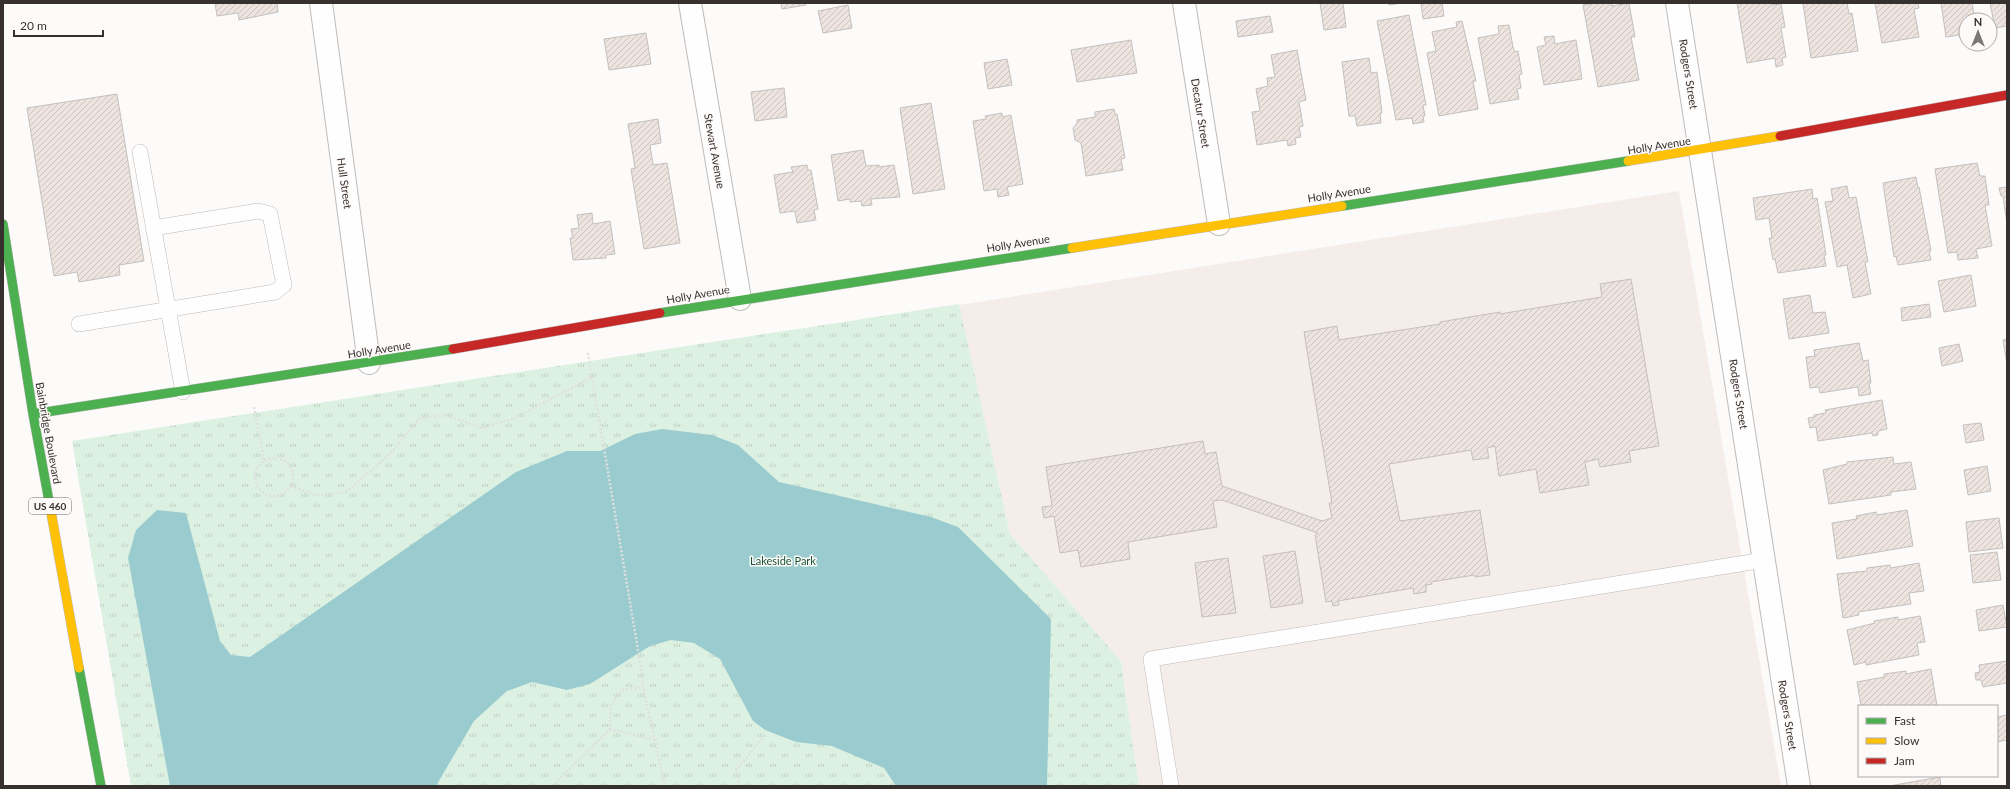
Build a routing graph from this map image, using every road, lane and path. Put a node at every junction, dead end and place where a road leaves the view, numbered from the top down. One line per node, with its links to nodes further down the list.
1 (321, 3): 15 (street, Hull Street)
2 (690, 3): 11 (street, Stewart Avenue)
3 (1184, 3): 9 (street, Decatur Street)
4 (1677, 3): 6 (street, Rodgers Street)
5 (2007, 95): 6 (street, Holly Avenue)
6 (1702, 150): 9 (street, Holly Avenue); 22 (street, Rodgers Street)
7 (140, 152): 10 (lane)
8 (3, 224): 19 (street, Bainbridge Boulevard / US 460)
9 (1219, 224): 11 (street, Holly Avenue)
10 (154, 228): 12 (lane); 12 (lane)
11 (740, 299): 14 (street, Holly Avenue)
12 (168, 309): 13 (lane); 18 (lane)
13 (80, 324)
14 (583, 327): 15 (street, Holly Avenue); 16 (path)
15 (369, 363): 17 (street, Holly Avenue)
16 (592, 377): 21 (path); 23 (path)
17 (249, 381): 18 (street, Holly Avenue); 20 (path)
18 (183, 392): 19 (street, Holly Avenue)
19 (33, 414): 27 (street, Bainbridge Boulevard / US 460)
20 (264, 462): 21 (path); 21 (path)
21 (292, 486)
22 (1764, 560): 31 (lane); 32 (street, Rodgers Street)
23 (643, 687): 24 (path); 26 (path)
24 (610, 729): 26 (path); 28 (path)
25 (766, 734): 30 (path)
26 (655, 740): 29 (path)
27 (100, 786)
28 (552, 786)
29 (664, 786)
30 (740, 786)
31 (1171, 786)
32 (1799, 786)

